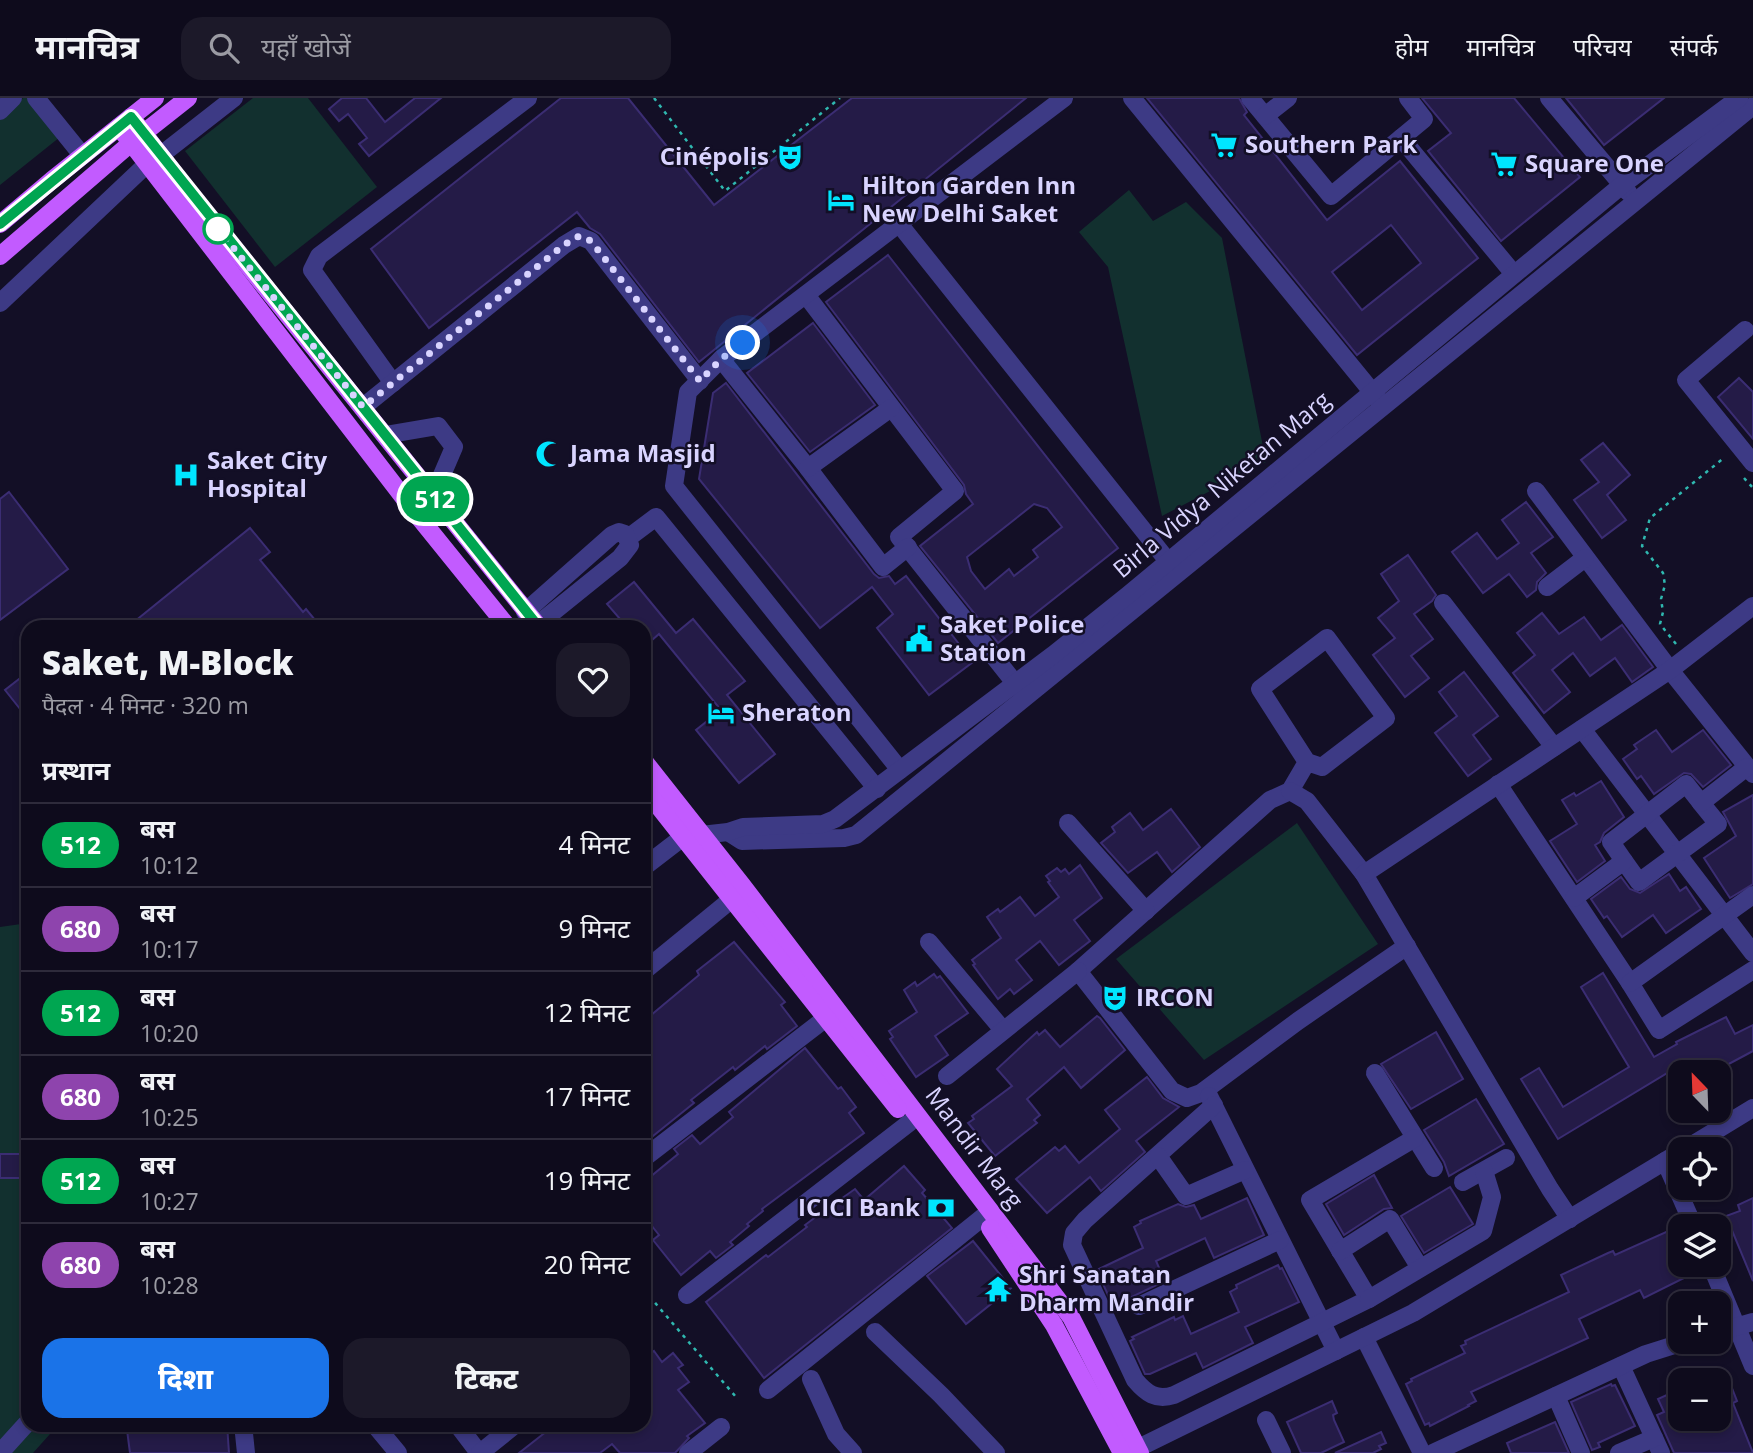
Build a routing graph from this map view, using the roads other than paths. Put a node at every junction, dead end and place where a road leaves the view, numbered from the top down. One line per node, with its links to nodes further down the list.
1 (13, 98): 15 (street)
2 (36, 98): 20 (street)
3 (155, 98): 17 (main road)
4 (188, 98): 18 (main road)
5 (234, 98): 21 (street)
6 (528, 98): 34 (street)
7 (1065, 98): 25 (street)
8 (1132, 98): 35 (street)
9 (1250, 98): 16 (street)
10 (1288, 98): 16 (street)
11 (1408, 98): 19 (street)
12 (1549, 98): 22 (street)
13 (1739, 98): 22 (street, Birla Vidya Niketan Marg)
14 (1753, 106): 23 (street)
15 (0, 111)
16 (1265, 116): 19 (street)
17 (125, 122): 18 (main road); 20 (main road)
18 (137, 138): 21 (main road); 27 (main road)
19 (1401, 138): 28 (street)
20 (82, 155): 24 (main road)
21 (153, 160): 26 (main road); 30 (street)
22 (1622, 185): 23 (street); 28 (street, Birla Vidya Niketan Marg)
23 (1636, 201): 37 (street)
24 (0, 224)
25 (900, 225): 29 (street); 47 (street)
26 (212, 233): 36 (main road); 52 (main road)
27 (0, 256)
28 (1514, 274): 35 (street, Birla Vidya Niketan Marg)
29 (806, 295): 32 (street); 38 (street)
30 (0, 303)
31 (1745, 330): 41 (street)
32 (721, 359): 33 (street); 40 (street)
33 (700, 381): 34 (street); 62 (street)
34 (393, 383): 36 (street)
35 (1372, 392): 37 (street); 47 (street, Birla Vidya Niketan Marg)
36 (363, 407): 39 (main road)
37 (1386, 407): 47 (street)
38 (891, 408): 40 (street); 45 (street)
39 (385, 435): 43 (main road); 43 (street)
40 (808, 468): 45 (street)
41 (1748, 471)
42 (1536, 491): 46 (street)
43 (433, 495): 51 (main road)
44 (628, 538): 51 (street); 55 (street); 65 (street)
45 (908, 547): 57 (street)
46 (1586, 558): 48 (street); 56 (street)
47 (1173, 568): 57 (street)
48 (1547, 587)
49 (1443, 603): 59 (street)
50 (1753, 606): 56 (street)
51 (525, 612): 53 (main road); 54 (main road)
52 (503, 620)
53 (515, 620)
54 (532, 620)
55 (545, 620)
56 (1670, 670): 58 (street); 63 (street)
57 (1021, 690): 62 (street); 71 (street)
58 (1582, 729): 59 (street); 69 (street)
59 (1554, 747): 64 (street)
60 (1307, 762): 60 (street); 66 (street)
61 (651, 770): 72 (main road)
62 (900, 770): 65 (street)
63 (1750, 771): 68 (street)
64 (1498, 784): 78 (street); 81 (street)
65 (877, 789): 71 (street)
66 (1290, 791): 78 (street); 82 (street)
67 (651, 797): 73 (main road)
68 (1701, 803): 69 (street); 74 (street)
69 (1647, 814): 74 (street); 75 (street)
70 (1068, 823): 82 (street)
71 (728, 832): 72 (street)
72 (702, 835): 73 (street); 77 (main road)
73 (683, 837): 76 (street); 77 (main road)
74 (1678, 855): 75 (street); 83 (street)
75 (1624, 861): 81 (street)
76 (651, 862)
77 (717, 867): 79 (main road)
78 (1364, 874): 85 (street)
79 (738, 894): 87 (street); 91 (main road, Mandir Marg); 136 (main road, Mandir Marg)
80 (1753, 895): 83 (street)
81 (1573, 898): 90 (street)
82 (1146, 911): 89 (street)
83 (1725, 916): 86 (street); 90 (street)
84 (929, 942): 92 (street)
85 (1407, 946): 95 (street); 109 (street)
86 (1753, 954)
87 (651, 965)
88 (1753, 970): 90 (street)
89 (1077, 971): 92 (street); 95 (street)
90 (1630, 983)
91 (826, 1018): 97 (main road, Mandir Marg); 100 (street)
92 (1003, 1030): 94 (street)
93 (1375, 1073): 99 (street)
94 (947, 1076)
95 (1210, 1098): 101 (street); 105 (street)
96 (1753, 1108): 98 (street)
97 (909, 1123): 108 (main road, Mandir Marg); 114 (street)
98 (1704, 1137)
99 (1415, 1138): 104 (street); 111 (street)
100 (651, 1153)
101 (1158, 1156): 105 (street); 117 (street)
102 (1506, 1158): 106 (street)
103 (1668, 1159): 109 (street)
104 (1434, 1168)
105 (1245, 1170): 110 (street)
106 (1484, 1171): 107 (street); 112 (street)
107 (1463, 1182)
108 (984, 1217): 126 (street); 136 (main road, Mandir Marg)
109 (1570, 1219): 120 (street)
110 (1280, 1240): 116 (street); 117 (street)
111 (1340, 1251): 112 (street); 115 (street)
112 (1420, 1268): 115 (street)
113 (1718, 1277): 118 (street)
114 (687, 1295)
115 (1369, 1299): 117 (street)
116 (1139, 1306)
117 (1322, 1323): 122 (street)
118 (1746, 1324): 124 (street)
119 (875, 1332): 143 (street)
120 (1364, 1337): 122 (street); 145 (street)
121 (1668, 1347): 123 (street)
122 (1335, 1351): 136 (street)
123 (1621, 1366): 127 (street); 135 (street)
124 (1753, 1366)
125 (811, 1379): 142 (street)
126 (768, 1390)
127 (1556, 1396): 146 (street); 147 (street)
128 (1266, 1420): 144 (street)
129 (722, 1427): 141 (street)
130 (21, 1430): 137 (street)
131 (244, 1432): 138 (street)
132 (381, 1432): 139 (street)
133 (463, 1432): 140 (street)
134 (506, 1432): 140 (street)
135 (1657, 1445): 148 (street)
136 (1132, 1452)
137 (0, 1453)
138 (246, 1453)
139 (398, 1453)
140 (480, 1453)
141 (688, 1453)
142 (853, 1453)
143 (996, 1453)
144 (1282, 1453)
145 (1422, 1453)
146 (1433, 1453)
147 (1581, 1453)
148 (1619, 1453)

